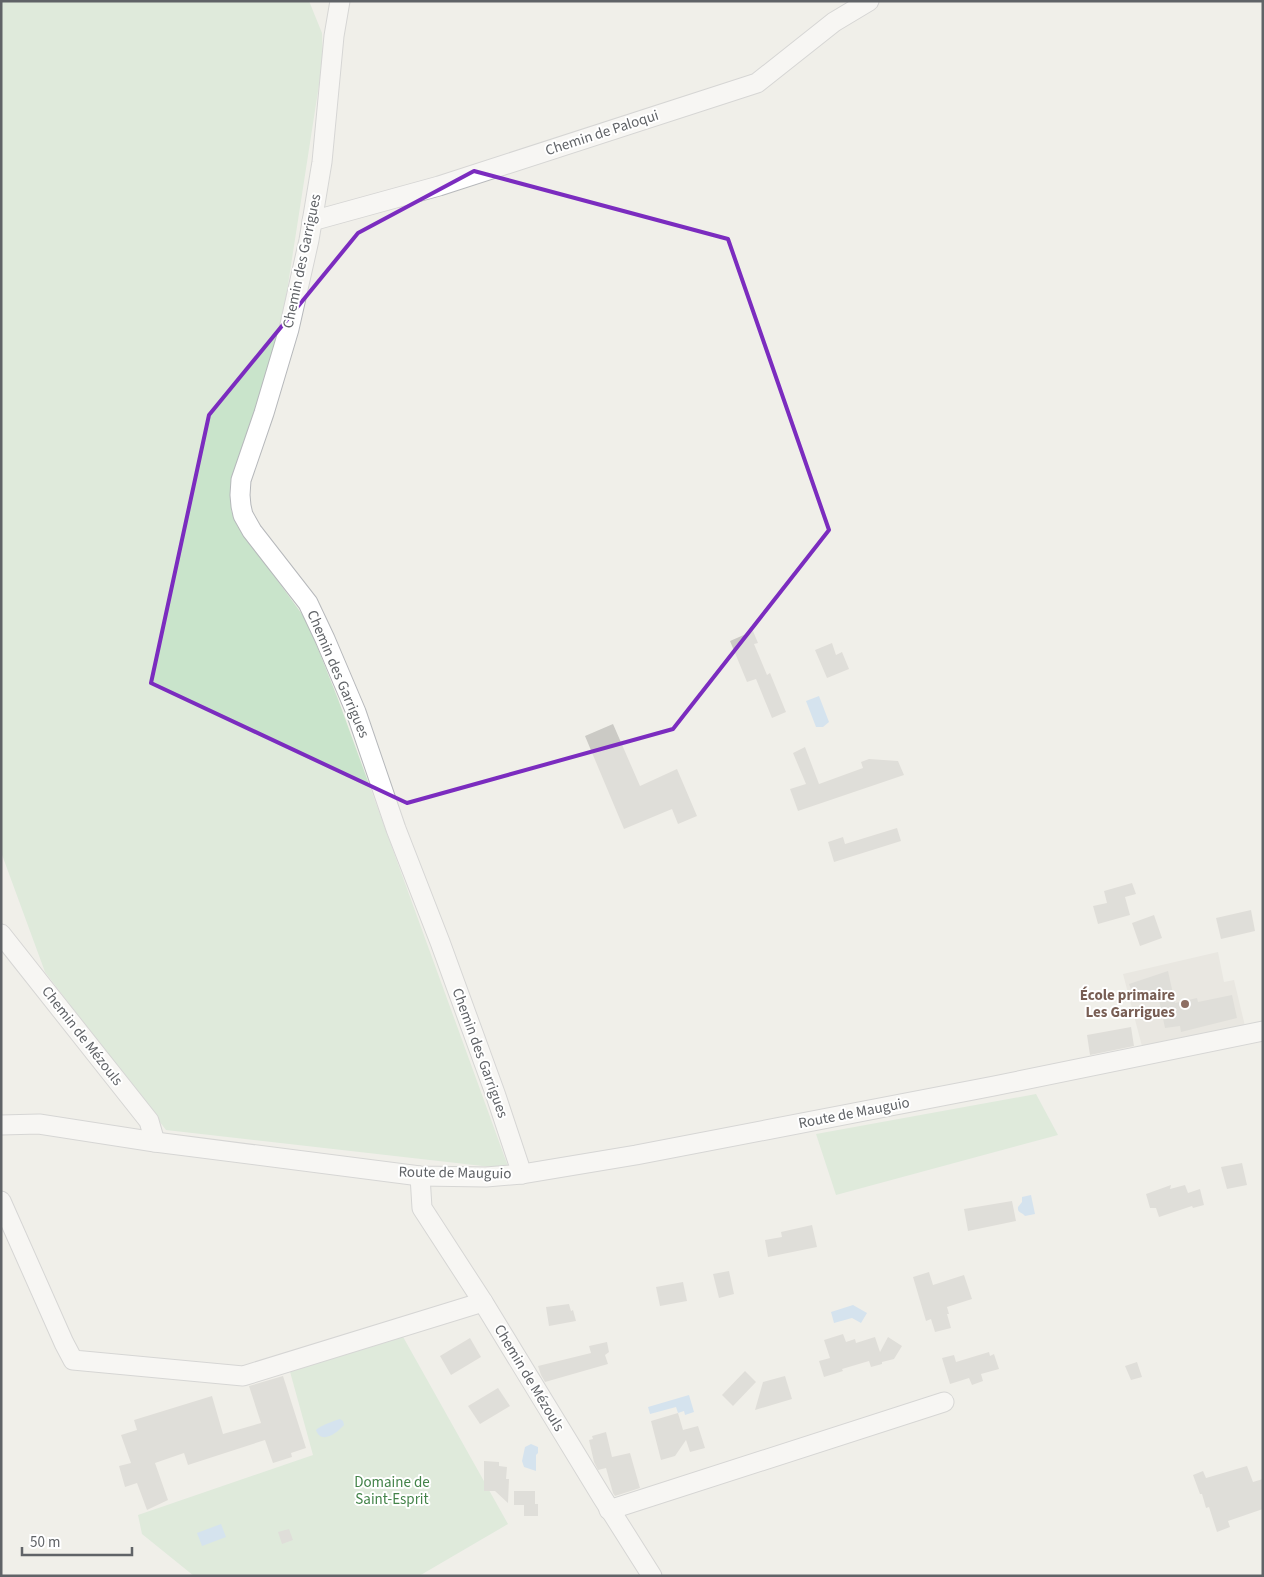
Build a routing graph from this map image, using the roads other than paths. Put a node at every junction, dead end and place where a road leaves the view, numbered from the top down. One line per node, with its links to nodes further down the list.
1 (340, 1): 3 (street, Chemin des Garrigues)
2 (869, 1): 3 (street, Chemin de Paloqui)
3 (312, 221): 8 (street, Chemin des Garrigues)
4 (1, 934): 7 (street, Chemin de Mézouls)
5 (1263, 1031): 8 (street, Route de Mauguio)
6 (1, 1125): 7 (street, Route de Mauguio)
7 (155, 1142): 9 (street, Route de Mauguio)
8 (522, 1174): 9 (street, Route de Mauguio)
9 (420, 1176): 11 (street, Chemin de Mézouls)
10 (1, 1202): 11 (street)
11 (482, 1302): 13 (street, Chemin de Mézouls)
12 (944, 1402): 13 (street)
13 (610, 1510): 14 (street, Chemin de Mézouls)
14 (652, 1576)

